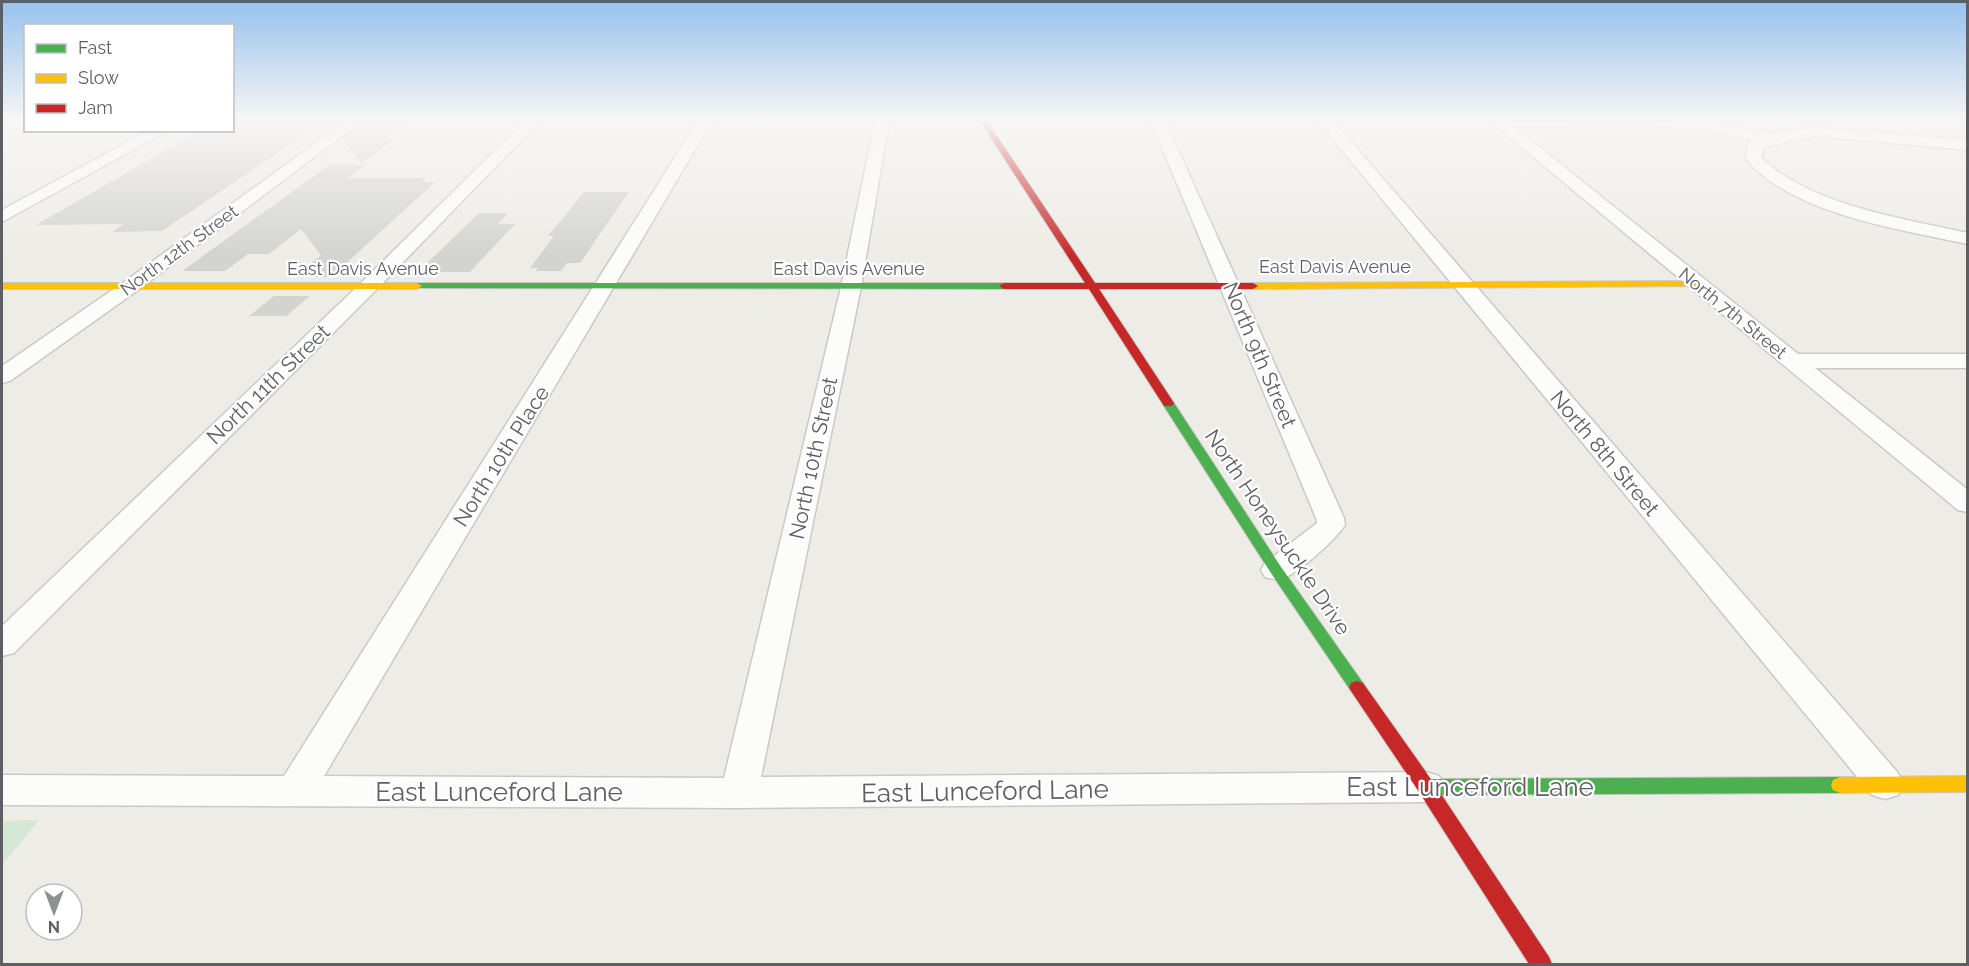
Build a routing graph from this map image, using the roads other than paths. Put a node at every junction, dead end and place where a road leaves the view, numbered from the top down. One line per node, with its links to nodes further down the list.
1 (96, 166): 11 (street)
2 (294, 166): 19 (street, North 12th Street)
3 (488, 166): 20 (street, North 11th Street)
4 (678, 166): 16 (street, North 10th Place)
5 (873, 166): 21 (street, North 10th Street)
6 (1013, 166): 17 (street, North Honeysuckle Drive)
7 (1178, 166): 13 (street, North 9th Street)
8 (1363, 166): 14 (street, North 8th Street)
9 (1552, 166): 15 (street, North 7th Street)
10 (1761, 166): 12 (street)
11 (2, 217)
12 (1968, 239)
13 (1229, 284): 14 (street, East Davis Avenue); 17 (street, East Davis Avenue); 26 (street, North 9th Street)
14 (1463, 284): 15 (street, East Davis Avenue); 28 (street, North 8th Street)
15 (1697, 284): 22 (street, North 7th Street)
16 (607, 285): 20 (street, East Davis Avenue); 21 (street, East Davis Avenue); 32 (street, North 10th Place)
17 (1091, 285): 21 (street, East Davis Avenue); 26 (street, North Honeysuckle Drive)
18 (2, 286): 19 (street, East Davis Avenue)
19 (131, 286): 20 (street, East Davis Avenue); 24 (street, North 12th Street)
20 (369, 286): 27 (street, North 11th Street)
21 (850, 287): 33 (street, North 10th Street)
22 (1792, 361): 23 (street); 25 (street, North 7th Street)
23 (1968, 361)
24 (2, 376)
25 (1968, 504)
26 (1276, 570): 30 (street, North Honeysuckle Drive)
27 (2, 645)
28 (1885, 784): 29 (street, East Lunceford Lane); 30 (street, East Lunceford Lane)
29 (1968, 784)
30 (1426, 787): 33 (street, East Lunceford Lane); 34 (street, North Honeysuckle Drive)
31 (2, 790): 32 (street, East Lunceford Lane)
32 (295, 791): 33 (street, East Lunceford Lane)
33 (739, 793)
34 (1541, 964)

